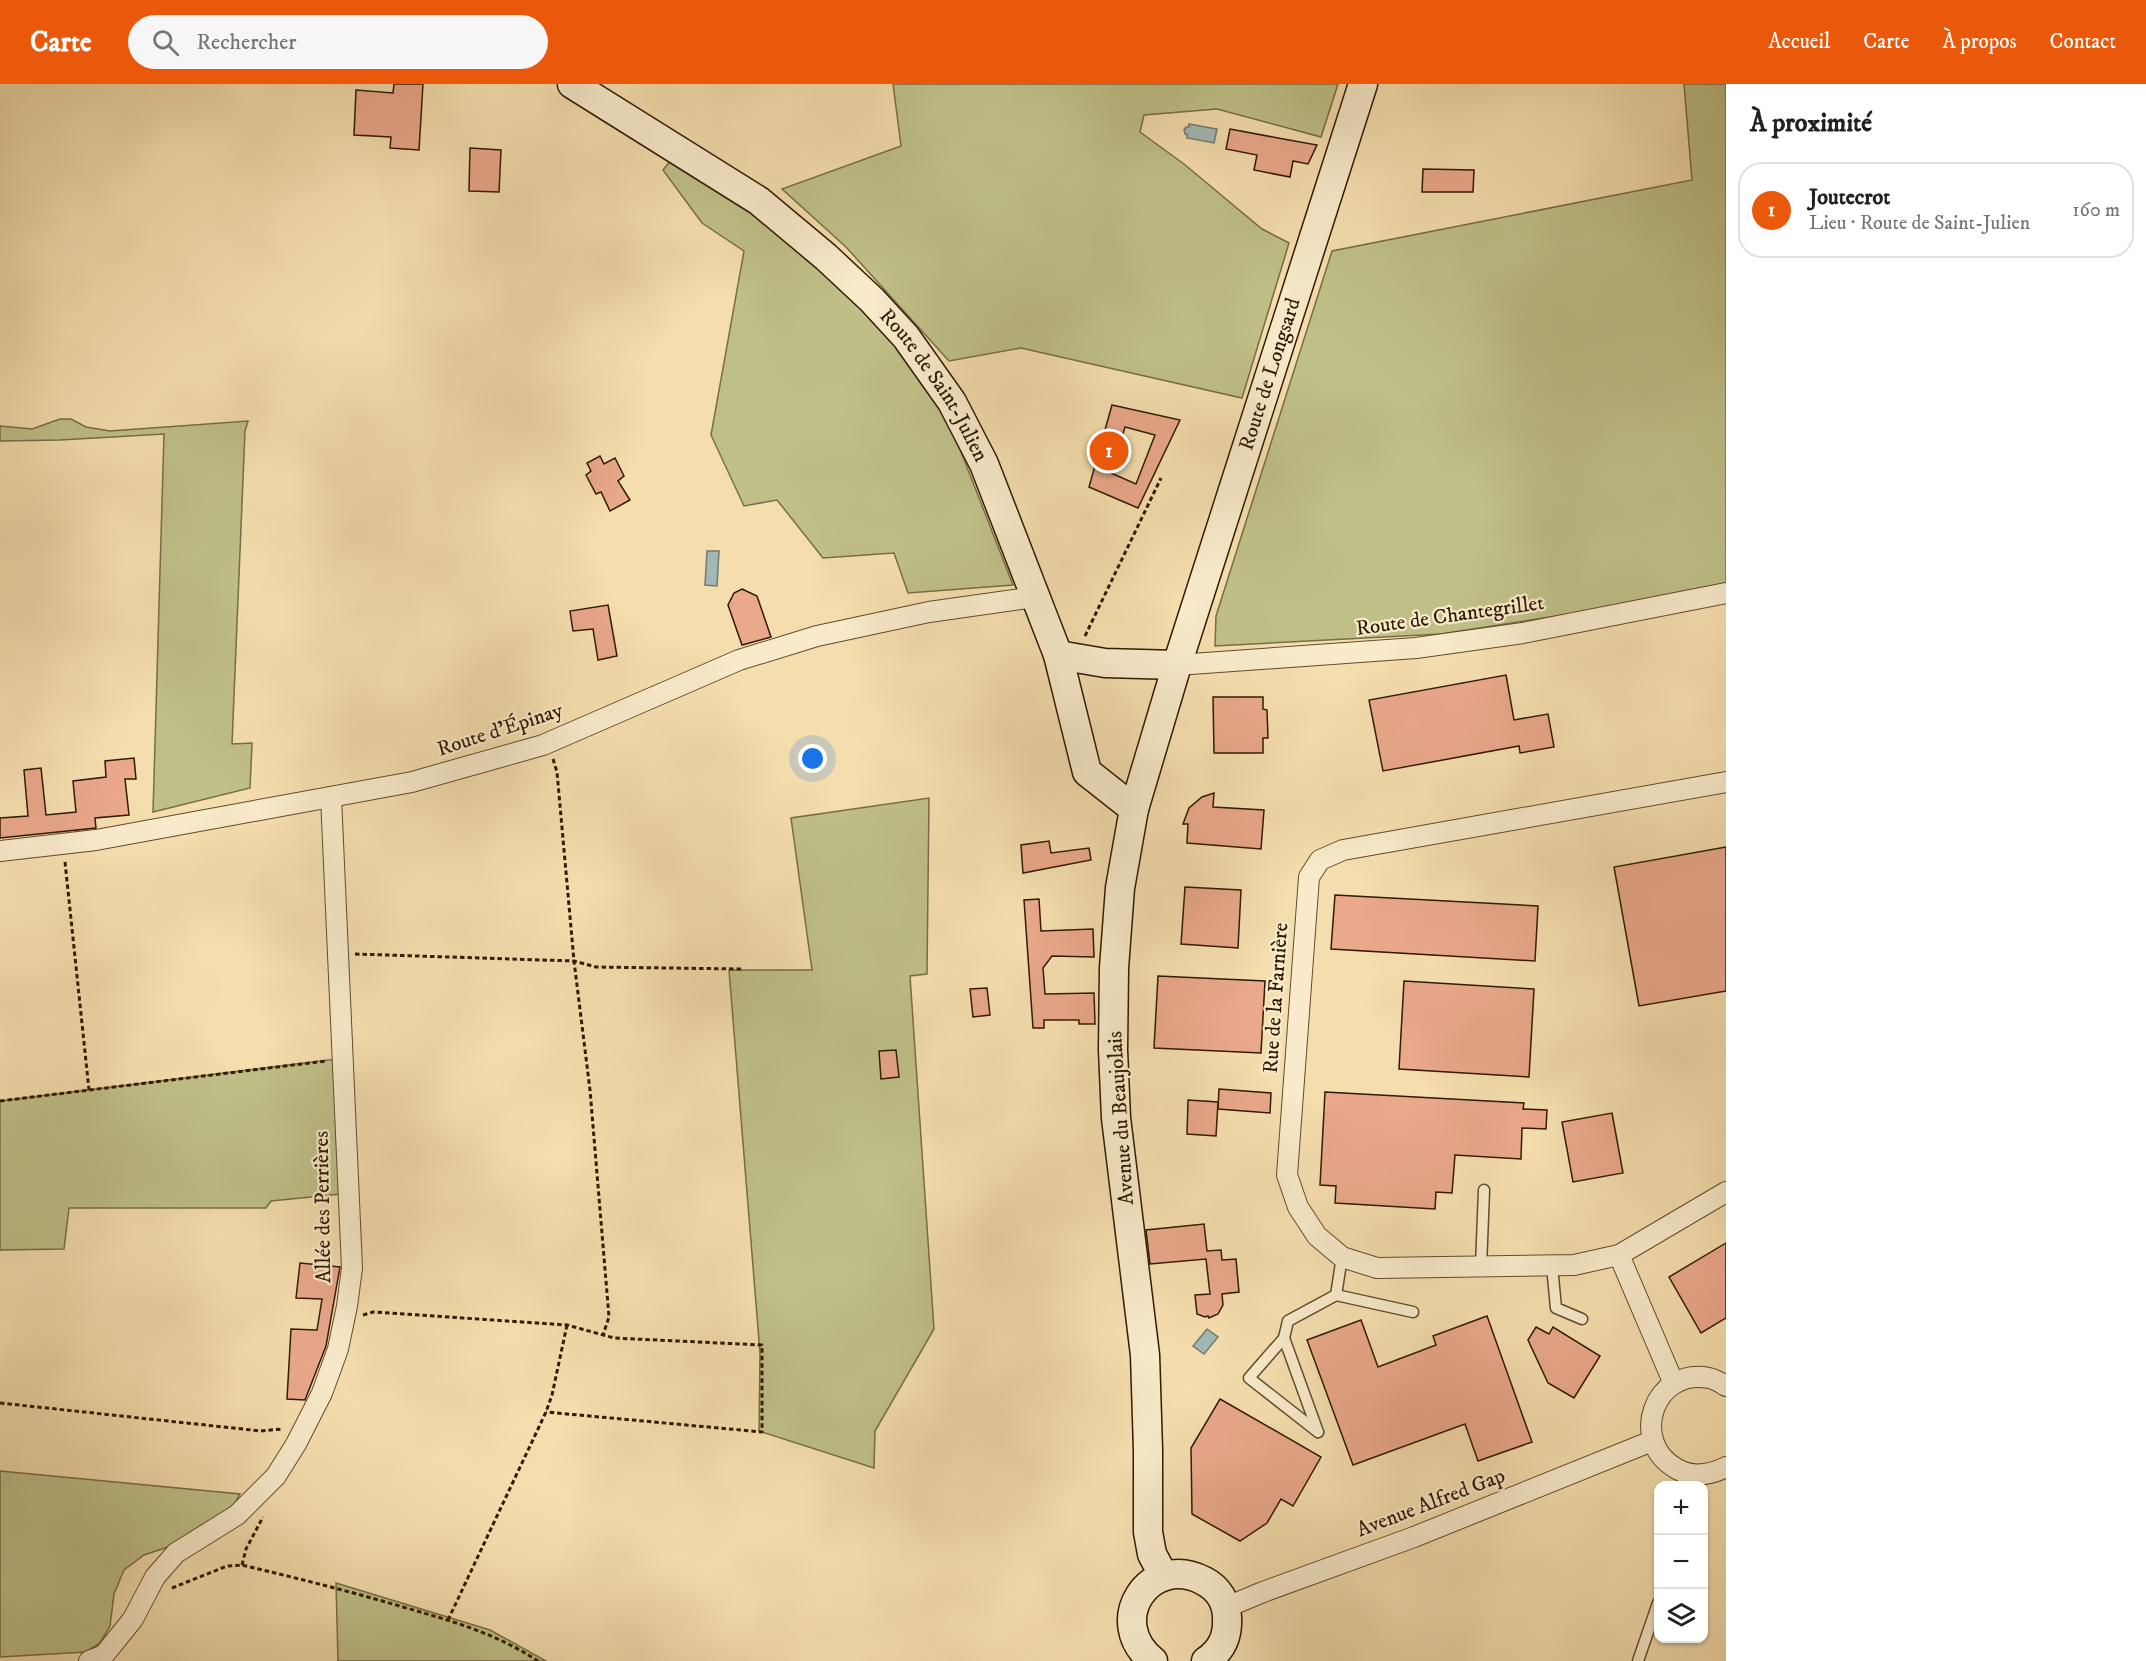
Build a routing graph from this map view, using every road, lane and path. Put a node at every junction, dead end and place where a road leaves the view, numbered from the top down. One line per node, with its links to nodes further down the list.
1 (572, 84): 5 (main road, Route de Saint-Julien)
2 (1363, 84): 7 (main road, Route de Longsard)
3 (1161, 478): 6 (path)
4 (1726, 593): 7 (street, Route de Chantegrillet)
5 (1035, 597): 6 (main road, Route de Saint-Julien); 8 (street, Route d'Épinay)
6 (1066, 656): 7 (main road); 11 (main road, Route de Saint-Julien)
7 (1178, 665): 11 (main road, Avenue du Beaujolais)
8 (547, 744): 10 (street, Route d'Épinay); 15 (path)
9 (1726, 782): 23 (street, Rue de la Farnière)
10 (331, 797): 12 (street, Route d'Épinay); 14 (street, Allée des Perrières)
11 (1134, 809): 43 (main road, Avenue du Beaujolais)
12 (64, 844): 13 (street, Route d'Épinay); 18 (path)
13 (0, 851)
14 (338, 952): 15 (path); 17 (street, Allée des Perrières)
15 (574, 961): 16 (path); 31 (path)
16 (741, 969)
17 (343, 1059): 18 (path); 29 (street, Allée des Perrières)
18 (89, 1090): 19 (path)
19 (0, 1101)
20 (1484, 1190): 24 (lane)
21 (1726, 1191): 22 (street, Rue de la Farnière)
22 (1619, 1256): 25 (street, Rue de la Farnière); 33 (street)
23 (1342, 1257): 24 (street, Rue de la Farnière); 26 (lane)
24 (1481, 1266): 25 (street, Rue de la Farnière)
25 (1552, 1266): 28 (lane)
26 (1336, 1295): 27 (lane); 32 (lane)
27 (1413, 1312)
28 (1582, 1319)
29 (344, 1321): 30 (path); 37 (street, Allée des Perrières)
30 (567, 1325): 31 (path); 36 (path)
31 (603, 1335): 36 (path)
32 (1284, 1338): 32 (lane)
33 (1674, 1384): 34 (street); 38 (street)
34 (1726, 1386)
35 (0, 1403): 37 (path)
36 (546, 1412): 47 (path)
37 (301, 1433): 41 (street, Allée des Perrières)
38 (1652, 1441): 40 (street); 45 (street, Avenue Alfred Gap)
39 (1726, 1467): 40 (street)
40 (1697, 1480)
41 (270, 1482): 42 (path); 48 (street, Allée des Perrières)
42 (242, 1565): 44 (path); 47 (path)
43 (1163, 1575): 45 (main road); 50 (main road)
44 (165, 1593)
45 (1227, 1607): 51 (main road)
46 (1654, 1617): 52 (lane)
47 (448, 1620): 49 (path)
48 (89, 1661)
49 (538, 1661)
50 (1153, 1661)
51 (1206, 1661)
52 (1638, 1661)

